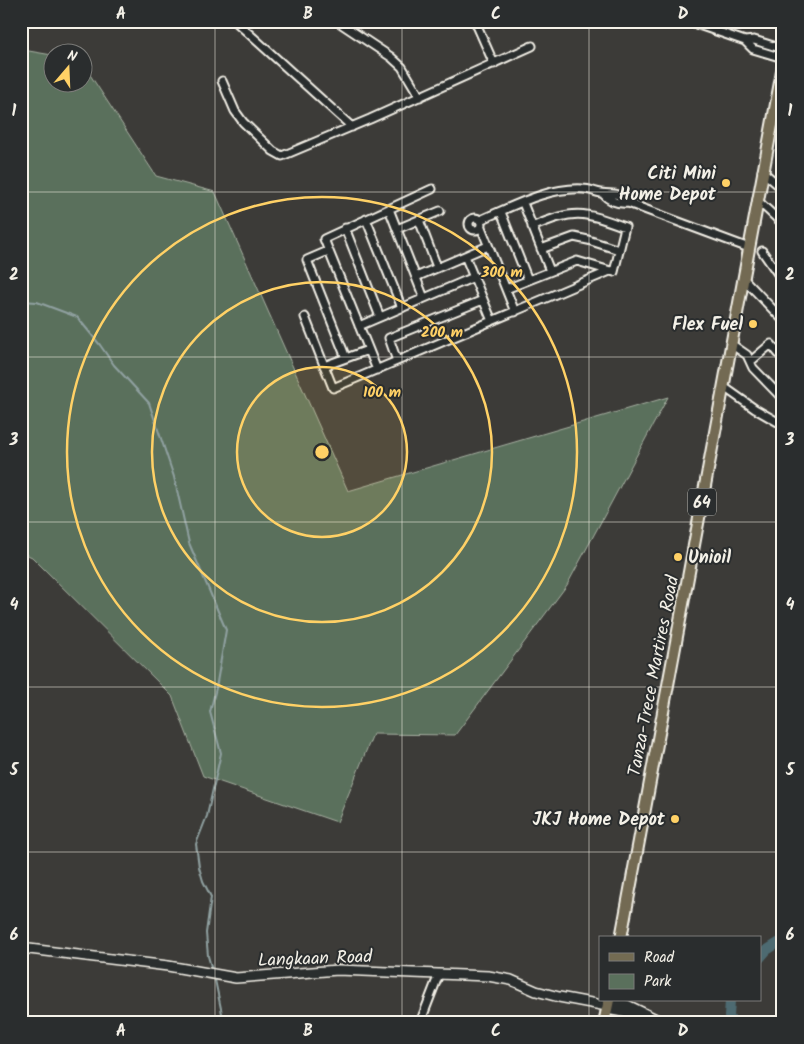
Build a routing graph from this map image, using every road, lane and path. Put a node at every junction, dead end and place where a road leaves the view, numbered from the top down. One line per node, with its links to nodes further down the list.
1 (235, 21): 14 (street)
2 (337, 21): 12 (street)
3 (475, 21): 9 (street)
4 (687, 21): 5 (street)
5 (745, 41): 7 (street); 8 (street)
6 (532, 46): 9 (street)
7 (783, 49)
8 (783, 58)
9 (494, 64): 12 (street)
10 (783, 66): 13 (main road, Tanza-Trece Martires Road / 64)
11 (222, 81): 14 (street)
12 (420, 97): 14 (street)
13 (778, 115): 15 (main road, Tanza-Trece Martires Road / 64)
14 (352, 127)
15 (762, 171): 17 (street); 18 (main road, Tanza-Trece Martires Road / 64)
16 (432, 189): 20 (street)
17 (783, 189)
18 (757, 200): 25 (street); 30 (main road, Tanza-Trece Martires Road / 64)
19 (523, 203): 22 (street); 26 (street); 30 (street)
20 (388, 209): 23 (street); 28 (street)
21 (440, 211): 24 (street)
22 (501, 212): 29 (street); 42 (street)
23 (366, 219): 27 (street); 47 (street)
24 (419, 220): 28 (street); 36 (street)
25 (783, 224)
26 (532, 227): 31 (street); 32 (street)
27 (345, 228): 34 (street); 50 (street)
28 (397, 229): 39 (street)
29 (488, 246): 35 (street); 44 (street)
30 (749, 248): 41 (main road, Tanza-Trece Martires Road / 64)
31 (542, 249): 32 (street); 37 (street)
32 (620, 250): 38 (street)
33 (762, 251): 43 (street)
34 (328, 252): 53 (street); 56 (street)
35 (465, 256): 36 (street); 40 (street)
36 (437, 268): 39 (street)
37 (550, 271): 38 (street); 42 (street)
38 (610, 271): 48 (street)
39 (416, 277): 45 (street)
40 (474, 277): 45 (street); 46 (street)
41 (743, 278): 51 (street); 54 (main road, Tanza-Trece Martires Road / 64)
42 (528, 280): 44 (street)
43 (783, 281)
44 (506, 289): 48 (street)
45 (424, 298): 47 (street)
46 (483, 300): 52 (street); 58 (street)
47 (402, 308): 50 (street)
48 (515, 312): 52 (street)
49 (305, 317): 60 (street)
50 (380, 317): 53 (street)
51 (783, 320)
52 (492, 321): 58 (street)
53 (359, 326): 55 (street)
54 (731, 344): 59 (street); 62 (main road, Tanza-Trece Martires Road / 64)
55 (368, 350): 56 (street); 61 (street)
56 (346, 358): 60 (street)
57 (783, 359): 59 (street)
58 (397, 361): 61 (street)
59 (750, 361): 63 (street)
60 (324, 366): 61 (street)
61 (376, 370)
62 (724, 387): 64 (street); 65 (main road, Tanza-Trece Martires Road / 64)
63 (783, 399)
64 (783, 425)
65 (621, 936)
66 (21, 948): 67 (street, Langkaan Road)
67 (439, 974): 68 (street, Langkaan Road); 69 (street)
68 (608, 1004): 70 (main road); 71 (street, Langkaan Road)
69 (420, 1023)
70 (604, 1023)
71 (664, 1023)

